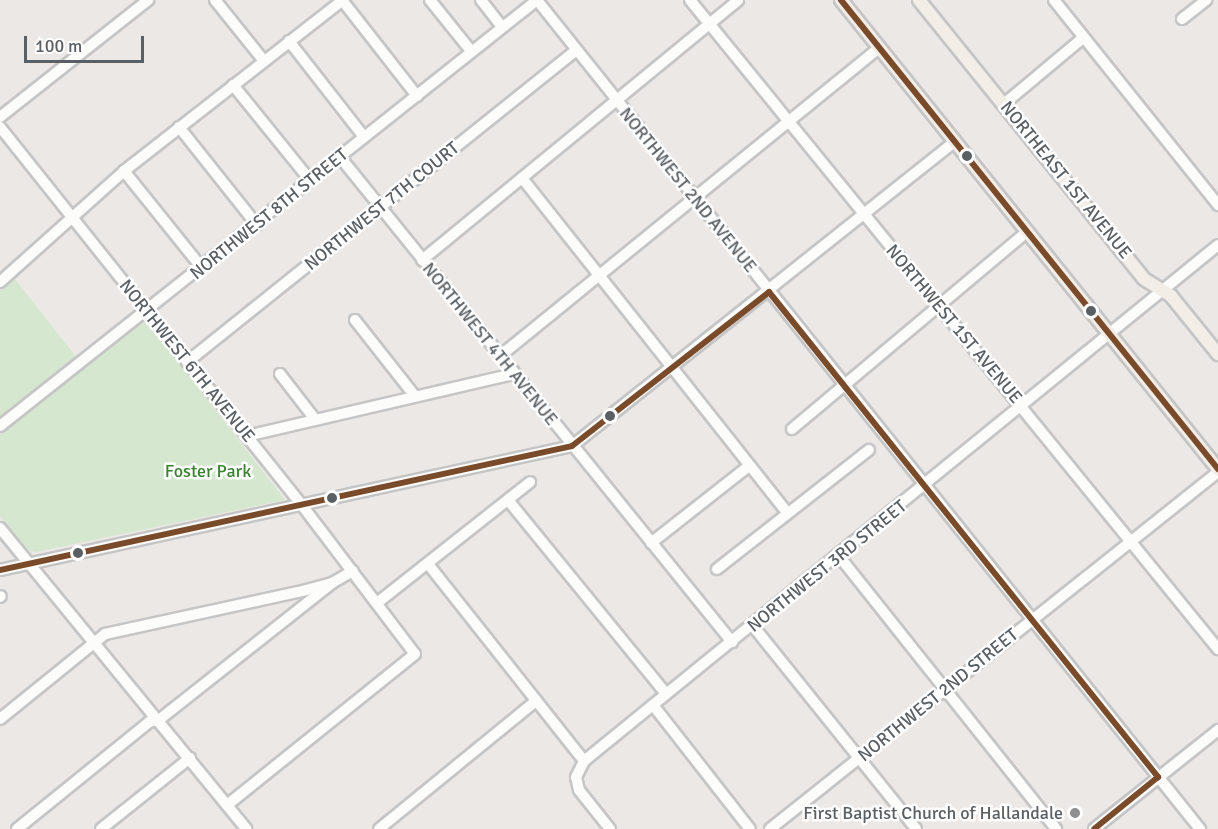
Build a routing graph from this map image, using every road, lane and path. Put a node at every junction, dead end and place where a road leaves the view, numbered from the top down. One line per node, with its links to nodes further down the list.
1 (148, 0): 26 (street)
2 (215, 0): 21 (street)
3 (343, 0): 17 (street); 23 (street)
4 (430, 0): 20 (street)
5 (481, 0): 15 (street)
6 (537, 0): 15 (street, NORTHWEST 8TH STREET); 19 (street, NORTHWEST 2ND AVENUE)
7 (690, 0): 14 (street, NORTHWEST 1ST AVENUE)
8 (738, 0): 14 (street)
9 (841, 0): 18 (main road)
10 (919, 0): 25 (main road, NORTHEAST 1ST AVENUE)
11 (1054, 0): 16 (street)
12 (1206, 0): 13 (street)
13 (1182, 19)
14 (709, 24): 24 (street); 27 (street, NORTHWEST 1ST AVENUE)
15 (502, 27): 20 (street, NORTHWEST 8TH STREET)
16 (1083, 38): 25 (street); 37 (street)
17 (289, 41): 21 (street); 30 (street)
18 (879, 48): 27 (street); 31 (main road)
19 (576, 50): 24 (street, NORTHWEST 2ND AVENUE); 38 (street, NORTHWEST 7TH COURT)
20 (471, 51): 23 (street, NORTHWEST 8TH STREET)
21 (264, 61): 22 (street)
22 (233, 85): 29 (street); 35 (street)
23 (417, 96): 30 (street, NORTHWEST 8TH STREET)
24 (617, 102): 34 (street); 36 (street, NORTHWEST 2ND AVENUE)
25 (1005, 103): 48 (main road, NORTHEAST 1ST AVENUE)
26 (0, 117)
27 (788, 122): 36 (street); 40 (street, NORTHWEST 1ST AVENUE)
28 (0, 127): 39 (street, NORTHWEST 6TH AVENUE)
29 (179, 128): 33 (street); 41 (street)
30 (364, 137): 32 (street, NORTHWEST 8TH STREET)
31 (955, 141): 40 (street); 42 (main road)
32 (340, 157): 35 (street, NORTHWEST 8TH STREET); 38 (street, NORTHWEST 4TH AVENUE)
33 (124, 171): 39 (street); 45 (street)
34 (522, 178): 44 (street); 46 (street)
35 (310, 180): 41 (street, NORTHWEST 8TH STREET)
36 (694, 198): 46 (street); 49 (street, NORTHWEST 2ND AVENUE)
37 (1218, 206)
38 (380, 208): 44 (street, NORTHWEST 4TH AVENUE); 56 (street, NORTHWEST 7TH COURT)
39 (71, 215): 47 (street); 51 (street, NORTHWEST 6TH AVENUE)
40 (863, 215): 49 (street); 50 (street, NORTHWEST 1ST AVENUE)
41 (257, 225): 45 (street, NORTHWEST 8TH STREET)
42 (1027, 232): 50 (street); 53 (main road)
43 (1218, 245): 48 (street, NORTHWEST 3RD STREET)
44 (422, 260): 55 (street, NORTHWEST 4TH AVENUE)
45 (202, 268): 51 (street, NORTHWEST 8TH STREET)
46 (599, 274): 55 (street); 57 (street)
47 (0, 282)
48 (1161, 291): 53 (street, NORTHWEST 3RD STREET); 54 (main road, NORTHEAST 1ST AVENUE)
49 (769, 292): 57 (street); 60 (street, NORTHWEST 2ND AVENUE)
50 (937, 308): 60 (street); 62 (street, NORTHWEST 1ST AVENUE)
51 (146, 309): 56 (street, NORTHWEST 6TH AVENUE); 64 (street, NORTHWEST 8TH STREET)
52 (355, 320): 61 (street)
53 (1110, 335): 62 (street, NORTHWEST 3RD STREET); 70 (main road)
54 (1218, 354)
55 (500, 356): 59 (street, NORTHWEST 4TH AVENUE)
56 (187, 362): 66 (street, NORTHWEST 6TH AVENUE)
57 (674, 368): 67 (street); 69 (street)
58 (280, 374): 63 (street)
59 (513, 374): 61 (street); 67 (street, NORTHWEST 4TH AVENUE)
60 (845, 386): 65 (street); 72 (street, NORTHWEST 2ND AVENUE)
61 (414, 395): 63 (street)
62 (1024, 407): 72 (street, NORTHWEST 3RD STREET); 77 (street, NORTHWEST 1ST AVENUE)
63 (314, 418): 66 (street)
64 (0, 426)
65 (792, 429)
66 (247, 436): 74 (street, NORTHWEST 6TH AVENUE)
67 (572, 446): 74 (street); 78 (street, NORTHWEST 4TH AVENUE)
68 (868, 450): 75 (street)
69 (749, 466): 75 (street); 78 (street)
70 (1218, 471): 77 (street, NORTHWEST 2ND STREET)
71 (530, 482): 73 (street)
72 (925, 486): 79 (street, NORTHWEST 3RD STREET); 87 (street, NORTHWEST 2ND AVENUE)
73 (508, 500): 81 (street); 93 (street)
74 (301, 504): 80 (street); 84 (street, NORTHWEST 6TH AVENUE)
75 (787, 512): 82 (street)
76 (0, 528): 80 (street)
77 (1131, 540): 87 (street, NORTHWEST 2ND STREET); 91 (street, NORTHWEST 1ST AVENUE)
78 (651, 543): 90 (street, NORTHWEST 4TH AVENUE)
79 (839, 556): 88 (street, NORTHWEST 3RD STREET); 92 (street)
80 (29, 563): 83 (street); 89 (street)
81 (428, 564): 86 (street); 94 (street)
82 (717, 569)
83 (0, 570)
84 (353, 571): 85 (street); 86 (street, NORTHWEST 6TH AVENUE)
85 (332, 583): 89 (street); 96 (street)
86 (376, 603): 103 (street, NORTHWEST 6TH AVENUE)
87 (1032, 621): 92 (street, NORTHWEST 2ND STREET); 102 (street, NORTHWEST 2ND AVENUE)
88 (753, 626): 90 (street, NORTHWEST 3RD STREET); 100 (street)
89 (94, 641): 96 (street); 97 (street)
90 (732, 642): 93 (street, NORTHWEST 3RD STREET)
91 (1218, 649)
92 (944, 692): 100 (street, NORTHWEST 2ND STREET); 112 (street)
93 (666, 694): 95 (street, NORTHWEST 3RD STREET)
94 (536, 701): 101 (street); 107 (street)
95 (653, 705): 101 (street, NORTHWEST 3RD STREET); 109 (street)
96 (160, 719): 99 (street); 105 (street)
97 (0, 720)
98 (1218, 730): 102 (street)
99 (189, 758): 103 (street); 106 (street)
100 (859, 758): 110 (street, NORTHWEST 2ND STREET); 111 (street)
101 (584, 761): 108 (street, NORTHWEST 3RD STREET)
102 (1158, 777): 113 (street); 114 (street, NORTHWEST 2ND AVENUE)
103 (227, 805): 104 (street)
104 (243, 828)
105 (17, 829)
106 (101, 829)
107 (379, 829)
108 (610, 829)
109 (750, 829)
110 (770, 829)
111 (916, 829)
112 (1056, 829)
113 (1094, 829)
114 (1200, 829)

